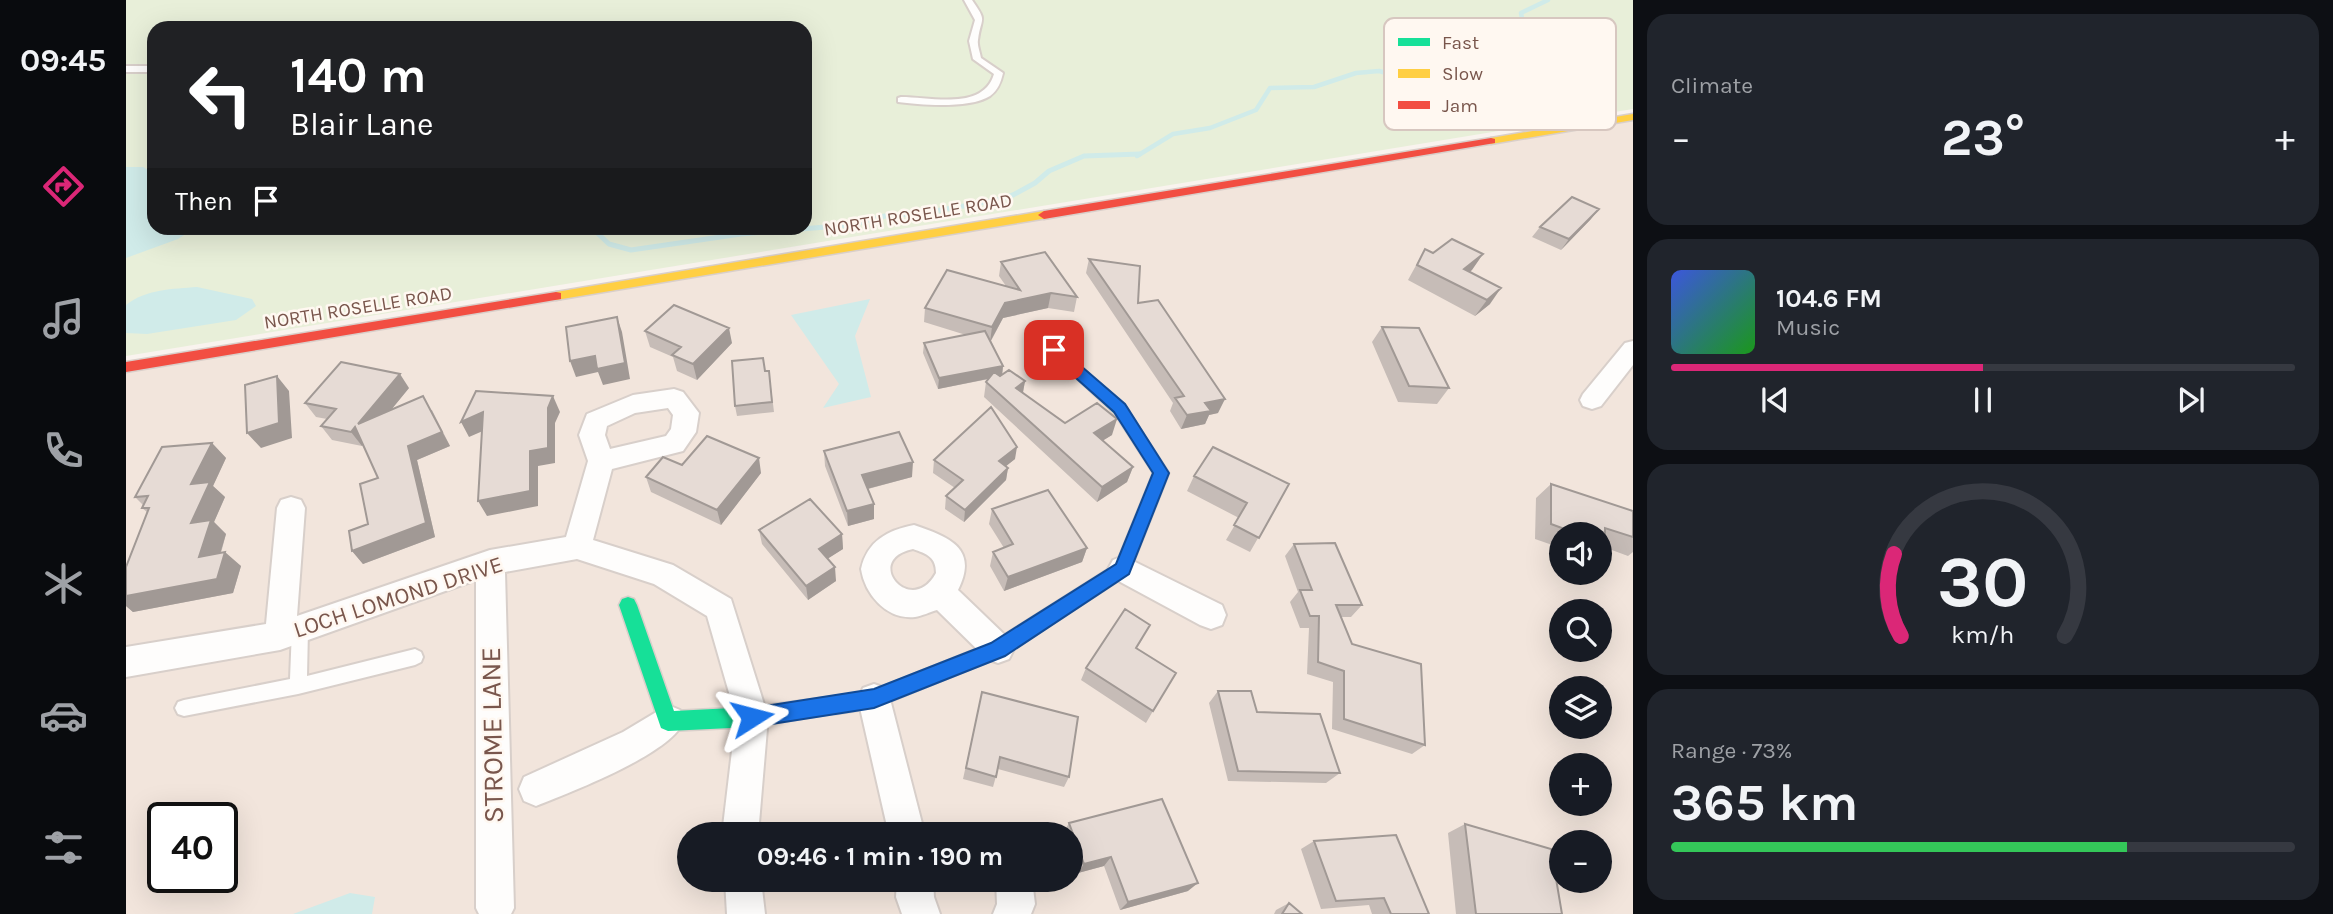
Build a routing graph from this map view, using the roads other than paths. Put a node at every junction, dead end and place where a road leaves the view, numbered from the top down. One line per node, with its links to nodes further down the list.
1 (968, 0): 4 (lane)
2 (126, 69): 3 (lane)
3 (147, 69)
4 (901, 100)
5 (1555, 130): 8 (main road, NORTH ROSELLE ROAD)
6 (1633, 349): 9 (street)
7 (1054, 350): 14 (main road)
8 (126, 367)
9 (1592, 400)
10 (601, 461): 12 (street)
11 (291, 508): 18 (street)
12 (577, 547): 13 (street, LOCH LOMOND DRIVE); 25 (street, LOCH LOMOND DRIVE)
13 (490, 562): 18 (street, LOCH LOMOND DRIVE); 33 (street, STROME LANE)
14 (1123, 569): 17 (street); 19 (main road)
15 (941, 594): 19 (street)
16 (628, 604): 26 (main road)
17 (1211, 615)
18 (290, 633): 21 (street, LOCH LOMOND DRIVE); 22 (lane)
19 (998, 649): 23 (main road)
20 (415, 657): 22 (lane)
21 (126, 662)
22 (299, 686): 24 (lane)
23 (874, 699): 25 (main road); 29 (street)
24 (184, 708)
25 (752, 717): 26 (main road); 28 (street, LOCH LOMOND DRIVE)
26 (668, 720): 27 (street)
27 (536, 789)
28 (741, 822)
29 (904, 822)
30 (745, 892): 34 (street)
31 (915, 892): 35 (street)
32 (1015, 892): 36 (street)
33 (495, 908)
34 (746, 914)
35 (921, 914)
36 (1012, 914)

